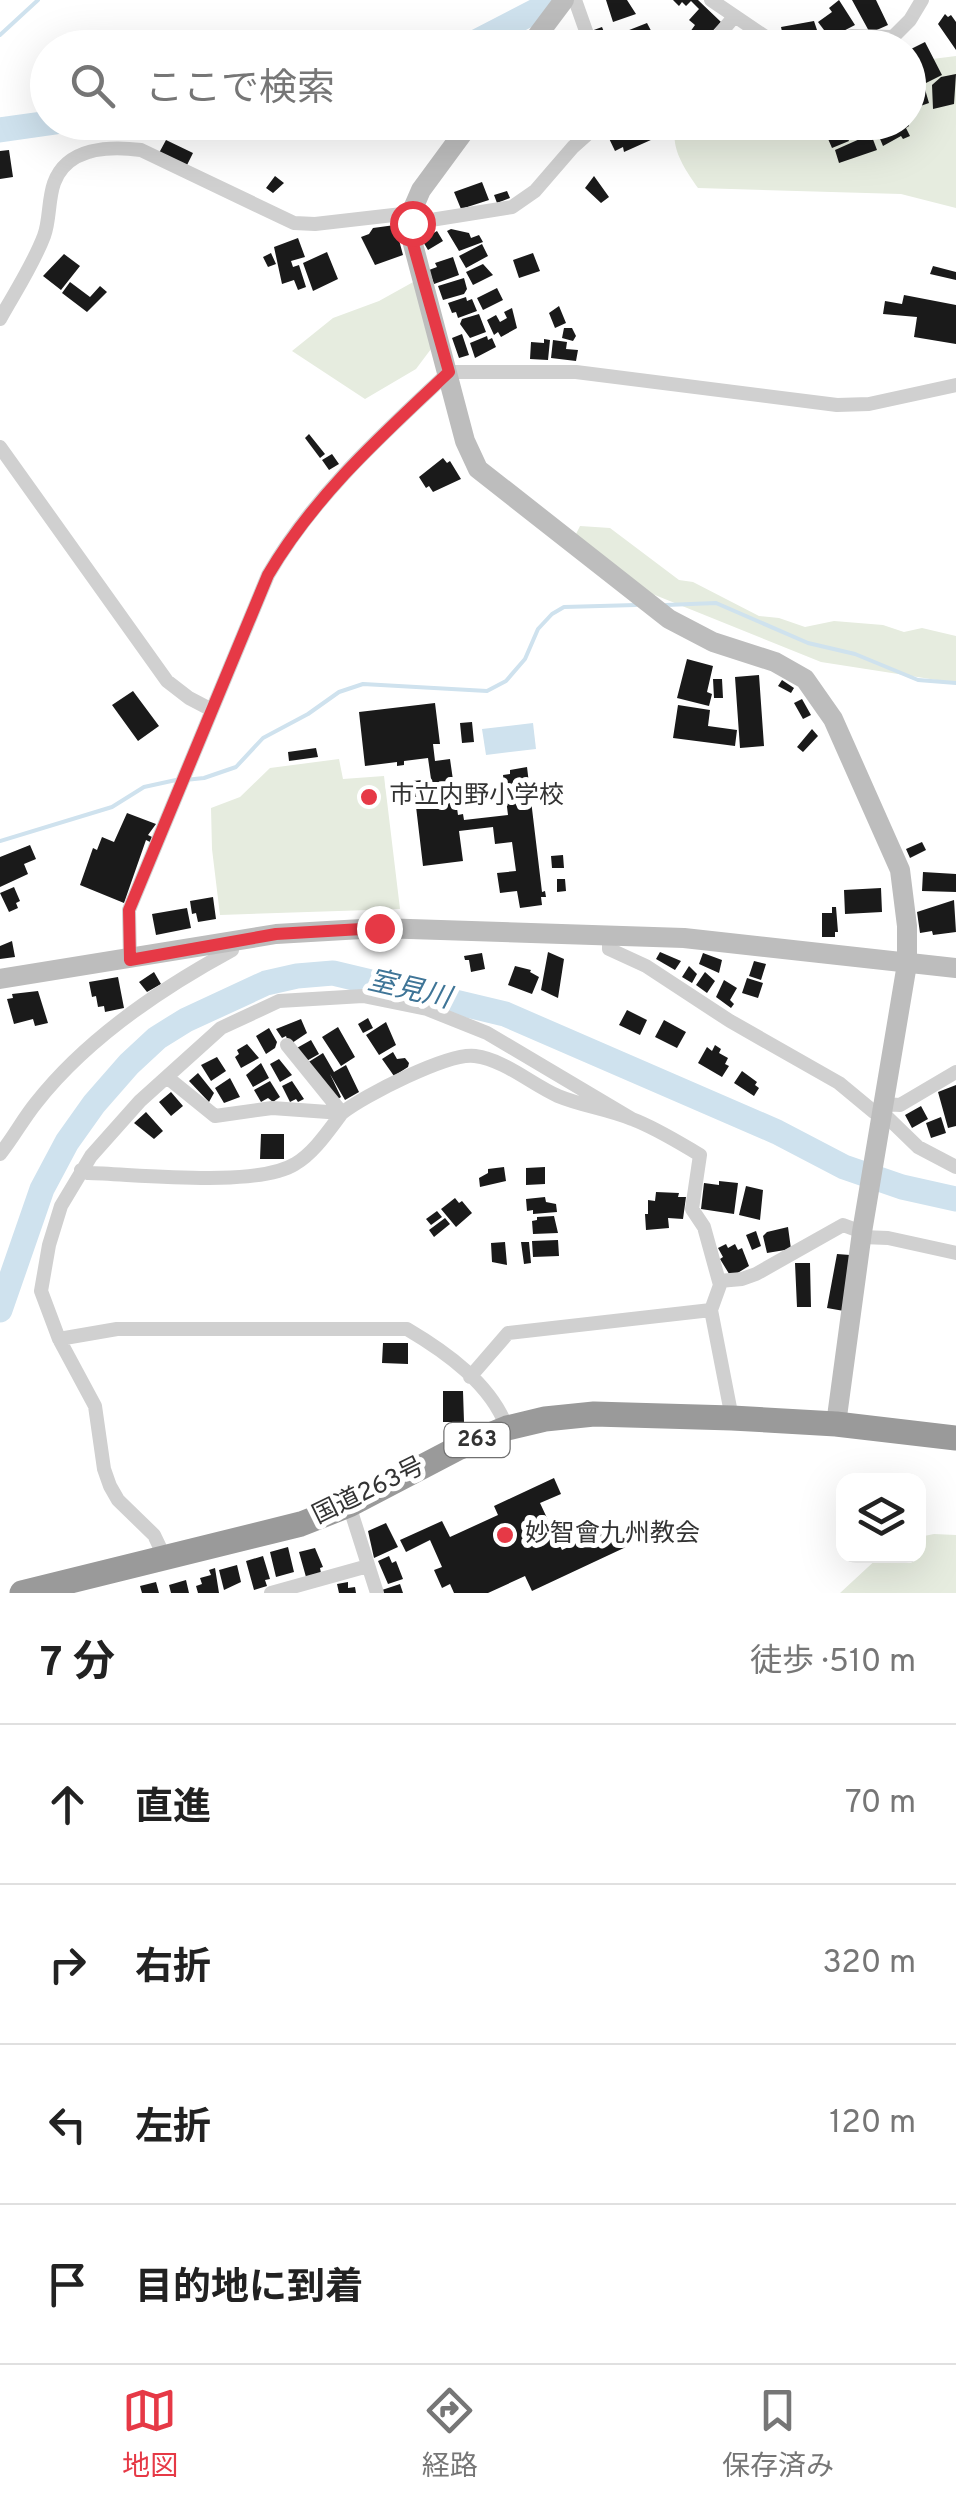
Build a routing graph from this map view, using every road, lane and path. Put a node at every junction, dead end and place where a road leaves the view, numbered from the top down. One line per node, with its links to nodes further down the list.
1 (564, 0): 6 (street)
2 (575, 0): 7 (street)
3 (711, 0): 5 (street)
4 (922, 0): 10 (street)
5 (734, 18): 8 (street); 9 (street)
6 (542, 30)
7 (586, 30)
8 (724, 30)
9 (753, 30)
10 (901, 30)
11 (458, 140): 13 (street)
12 (581, 140): 13 (street)
13 (412, 218): 14 (street); 15 (street)
14 (0, 319)
15 (449, 372): 16 (street); 18 (street); 22 (street)
16 (956, 386)
17 (0, 448): 18 (street)
18 (212, 710): 21 (street)
19 (609, 936): 20 (street); 22 (street); 28 (street)
20 (232, 941): 21 (street); 31 (street)
21 (130, 960): 24 (street)
22 (907, 964): 23 (street); 28 (street)
23 (956, 968)
24 (0, 980)
25 (287, 1045): 29 (street)
26 (956, 1072): 28 (street)
27 (168, 1078): 29 (street); 30 (street); 33 (street)
28 (883, 1110): 32 (street); 34 (street)
29 (342, 1113): 30 (street); 33 (street)
30 (632, 1118): 36 (street)
31 (0, 1154)
32 (956, 1167)
33 (81, 1170): 38 (street)
34 (862, 1234): 35 (street); 36 (street); 41 (street)
35 (956, 1253)
36 (719, 1282): 37 (street)
37 (711, 1310): 39 (street); 40 (street)
38 (60, 1339): 39 (street); 45 (street)
39 (470, 1377): 42 (street)
40 (732, 1418): 41 (highway, 国道263号 / 263); 42 (highway, 国道263号 / 263)
41 (836, 1424): 43 (highway, 国道263号 / 263)
42 (506, 1428): 44 (highway, 国道263号 / 263)
43 (956, 1438)
44 (349, 1504): 45 (highway, 国道263号 / 263); 46 (street)
45 (165, 1558): 47 (highway, 国道263号 / 263)
46 (368, 1566): 49 (street); 50 (street)
47 (95, 1585): 48 (highway, 国道263号 / 263)
48 (22, 1593)
49 (270, 1593)
50 (377, 1593)

